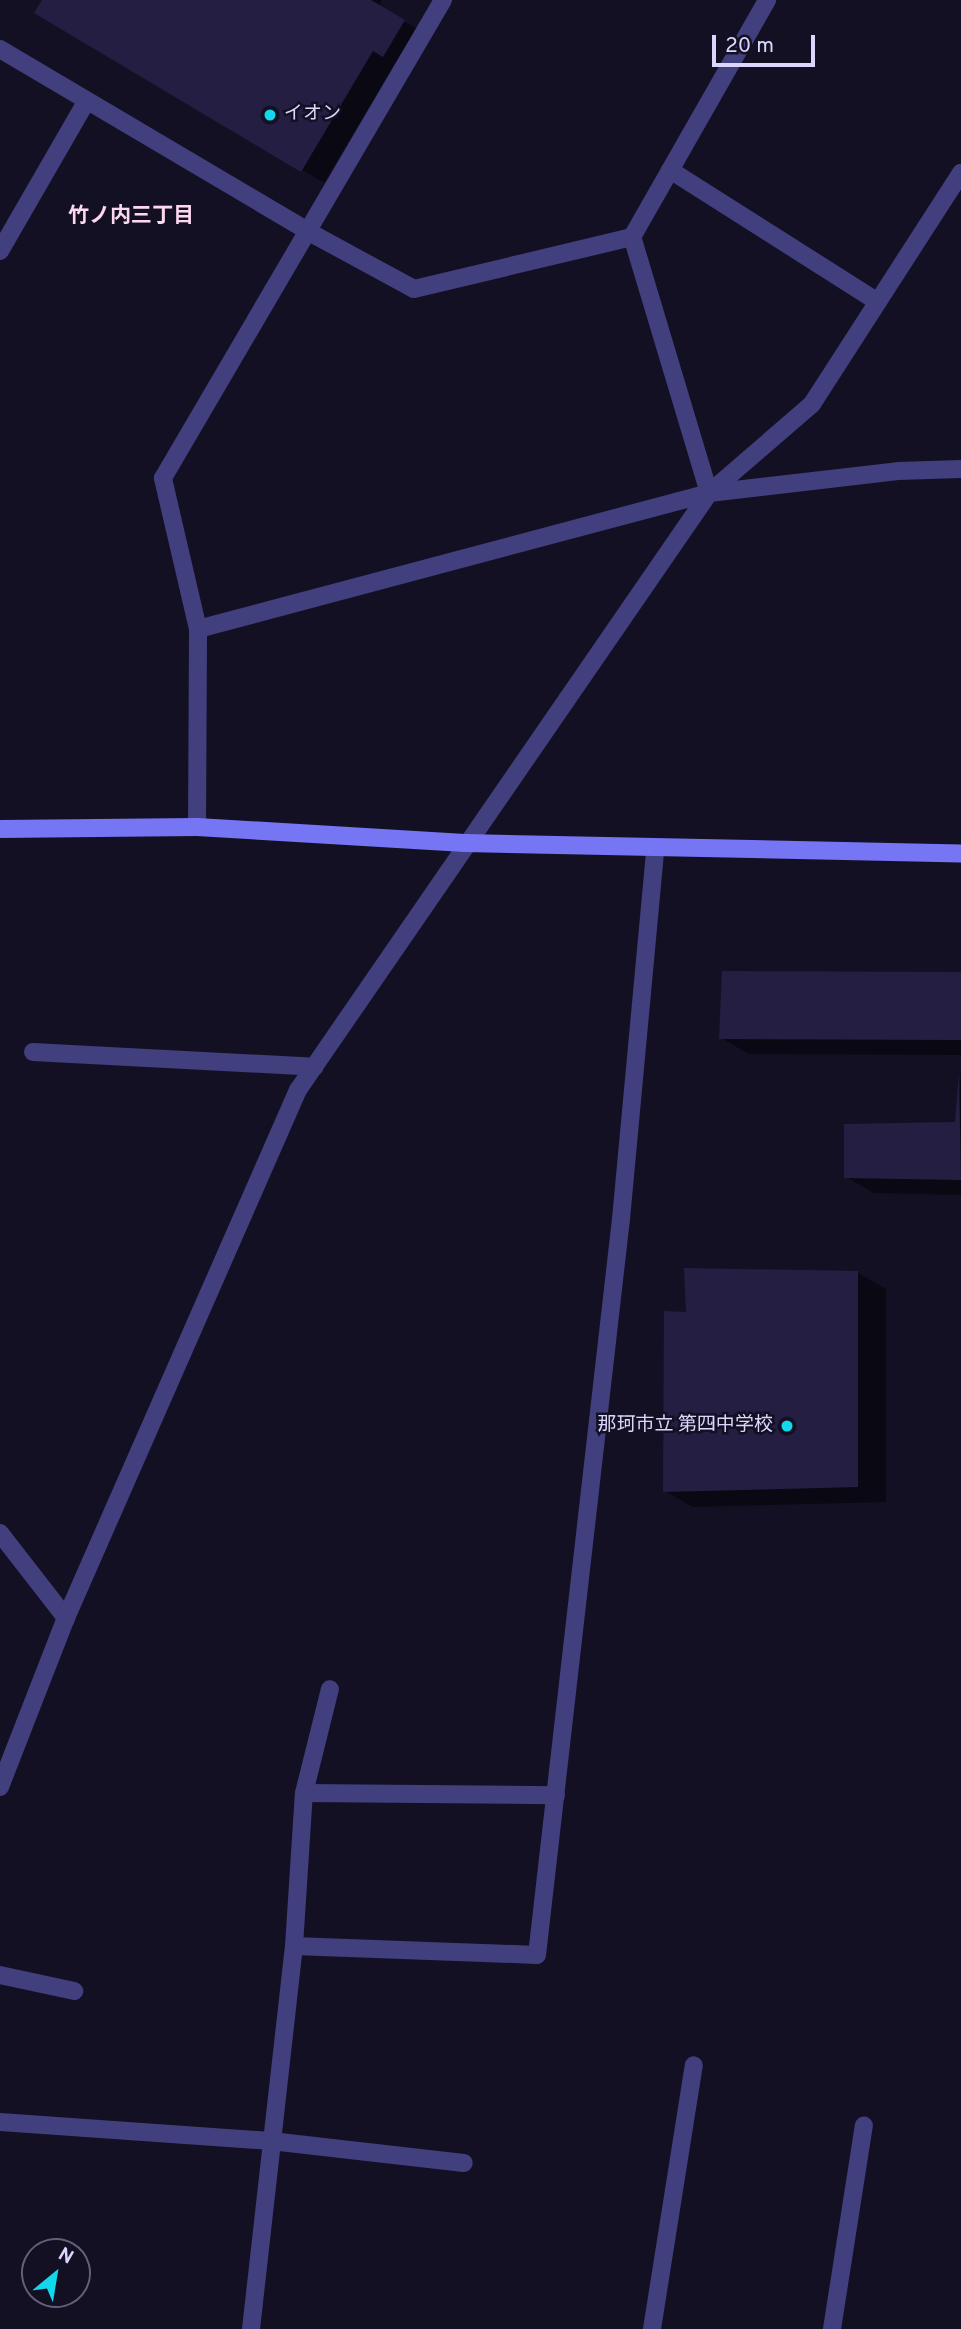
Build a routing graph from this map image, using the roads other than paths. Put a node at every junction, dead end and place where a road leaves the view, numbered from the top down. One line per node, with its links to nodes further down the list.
1 (443, 0): 7 (street)
2 (767, 0): 5 (street)
3 (0, 49): 4 (street)
4 (86, 102): 7 (street); 9 (street)
5 (670, 170): 8 (street); 10 (street)
6 (961, 173): 10 (street)
7 (309, 232): 8 (street); 13 (street)
8 (632, 237): 12 (street)
9 (0, 251)
10 (878, 302): 12 (street)
11 (961, 469): 12 (street)
12 (709, 493): 13 (street); 16 (street)
13 (198, 629): 14 (street)
14 (197, 827): 15 (street); 16 (street)
15 (0, 829)
16 (466, 843): 17 (street); 20 (street)
17 (655, 849): 18 (street); 26 (street)
18 (961, 853)
19 (33, 1052): 20 (street)
20 (315, 1067): 22 (street)
21 (0, 1533): 22 (street)
22 (66, 1618): 24 (street)
23 (330, 1689): 25 (street)
24 (0, 1787)
25 (304, 1793): 26 (street); 27 (street)
26 (556, 1795): 27 (street)
27 (294, 1946): 33 (street)
28 (0, 1975): 29 (street)
29 (74, 1991)
30 (694, 2065): 36 (street)
31 (0, 2122): 33 (street)
32 (864, 2125): 37 (street)
33 (271, 2141): 34 (street); 35 (street)
34 (464, 2162)
35 (251, 2329)
36 (652, 2329)
37 (832, 2329)

